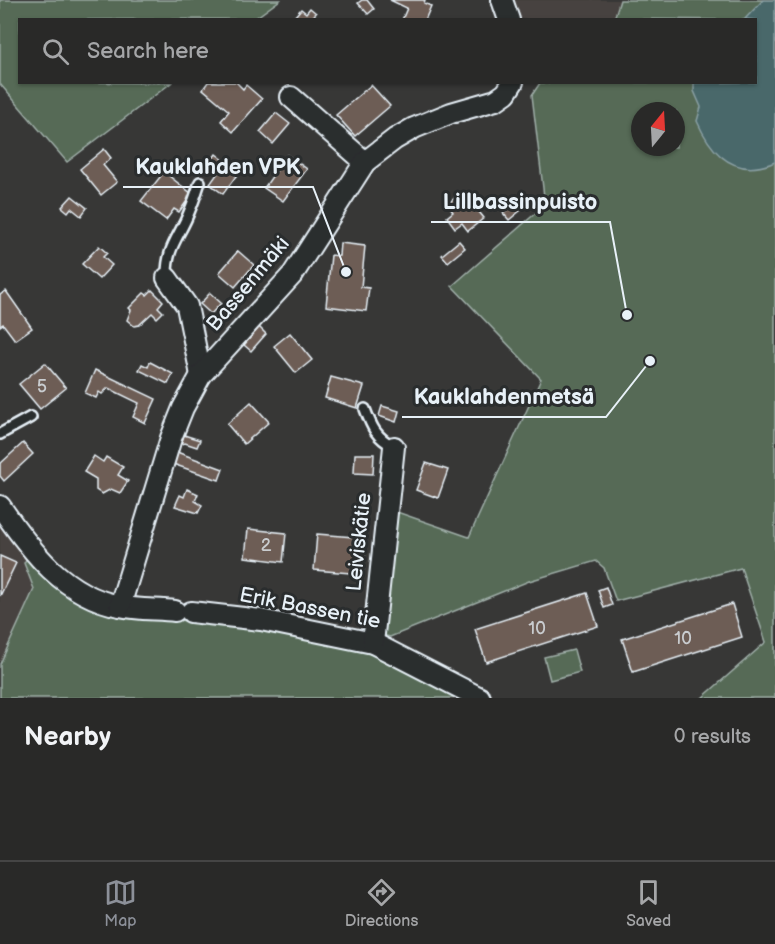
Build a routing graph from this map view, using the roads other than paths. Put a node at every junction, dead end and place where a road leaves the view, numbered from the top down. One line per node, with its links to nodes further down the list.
1 (502, 0): 2 (street)
2 (508, 18)
3 (512, 84): 5 (street, Bassenmäki)
4 (291, 97): 5 (street)
5 (365, 162): 8 (street, Bassenmäki)
6 (200, 182): 7 (lane)
7 (167, 278): 8 (street, Bassenmäki)
8 (201, 375): 14 (street, Bassenmäki)
9 (365, 409): 12 (lane)
10 (31, 417): 11 (lane)
11 (0, 434)
12 (394, 447): 15 (street, Leiviskätie)
13 (0, 506): 14 (street, Erik Bassen tie)
14 (120, 606): 15 (street, Erik Bassen tie)
15 (373, 643): 16 (street, Erik Bassen tie)
16 (480, 698)

